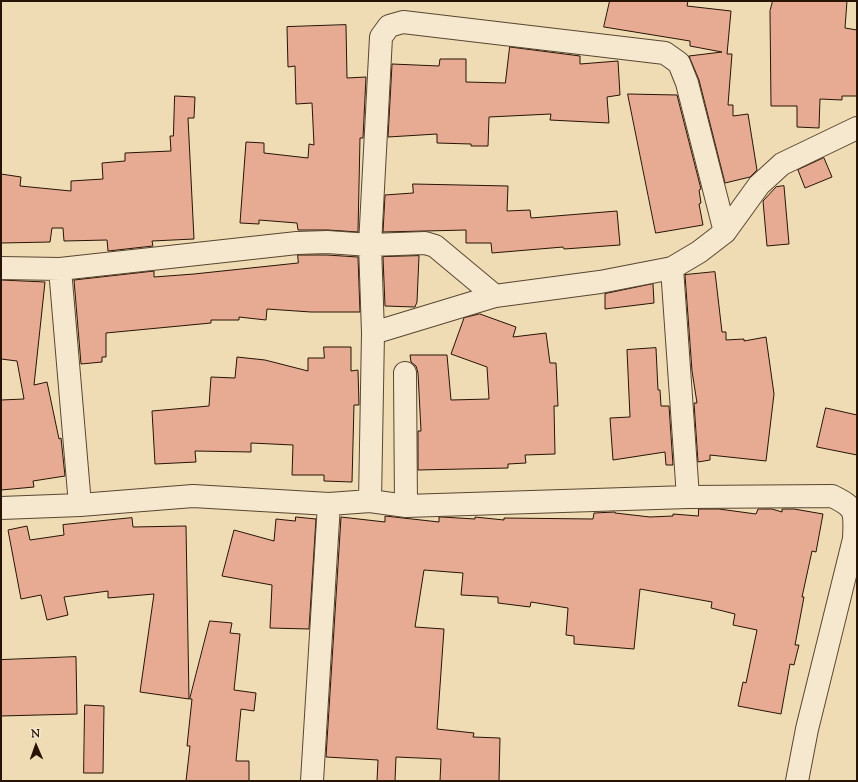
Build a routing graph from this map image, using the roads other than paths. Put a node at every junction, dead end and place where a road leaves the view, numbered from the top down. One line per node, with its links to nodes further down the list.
1 (857, 128): 2 (street)
2 (725, 232): 3 (street); 5 (street)
3 (370, 245): 6 (street); 7 (street); 8 (street)
4 (1, 268): 6 (street)
5 (672, 268): 7 (street); 10 (street)
6 (60, 269): 13 (street)
7 (495, 296): 8 (street)
8 (373, 333): 11 (street)
9 (405, 373): 14 (street)
10 (688, 497): 14 (street); 17 (street)
11 (370, 501): 12 (street); 14 (street)
12 (329, 504): 13 (street); 16 (street)
13 (80, 505): 15 (street)
14 (406, 506)
15 (1, 508)
16 (312, 781)
17 (797, 781)

